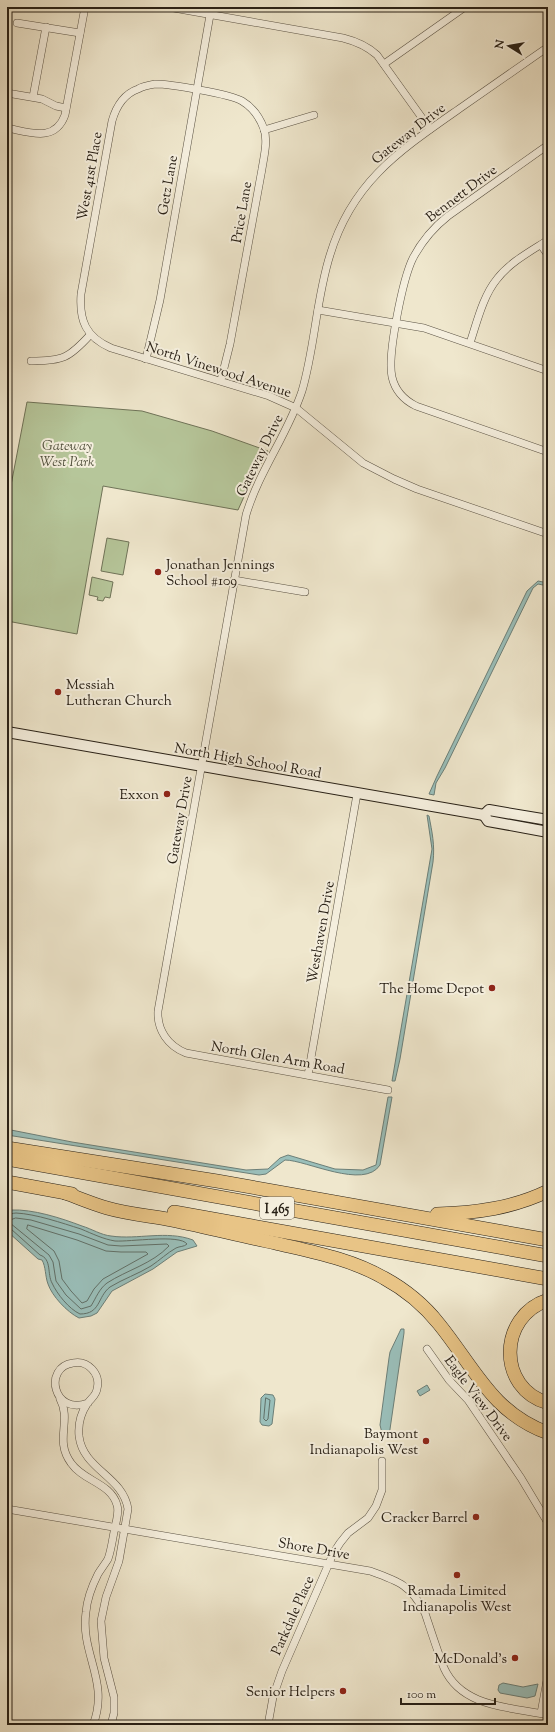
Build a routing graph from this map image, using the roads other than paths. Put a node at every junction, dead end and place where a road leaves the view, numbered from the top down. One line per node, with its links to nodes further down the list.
1 (85, 7): 7 (street)
2 (168, 7): 4 (street)
3 (465, 7): 9 (street)
4 (210, 15): 9 (street); 10 (street, Getz Lane)
5 (17, 23): 6 (street)
6 (46, 28): 7 (street); 12 (street)
7 (80, 33): 13 (street)
8 (547, 51): 16 (street, Gateway Drive)
9 (384, 64): 16 (street)
10 (196, 90): 17 (street, Price Lane); 24 (street, West 41st Place); 26 (street, Getz Lane)
11 (7, 93): 12 (street)
12 (33, 97): 13 (street)
13 (66, 108): 15 (street)
14 (314, 115): 17 (street)
15 (7, 128)
16 (430, 129): 22 (street, Gateway Drive)
17 (264, 130): 29 (street, Price Lane)
18 (548, 145): 23 (street, Bennett Drive)
19 (548, 240): 20 (street)
20 (541, 245): 21 (street); 25 (street)
21 (548, 255)
22 (318, 310): 23 (street); 30 (street, Gateway Drive)
23 (397, 323): 25 (street); 31 (street, Bennett Drive)
24 (90, 335): 26 (street, North Vinewood Avenue); 27 (street)
25 (470, 343): 28 (street)
26 (146, 359): 29 (street, North Vinewood Avenue)
27 (31, 361)
28 (548, 371)
29 (221, 380): 30 (street, North Vinewood Avenue)
30 (296, 408): 32 (street, North Vinewood Avenue); 33 (street, Gateway Drive)
31 (548, 452)
32 (548, 534)
33 (234, 580): 34 (street); 36 (street, Gateway Drive)
34 (305, 592)
35 (7, 732): 36 (street, North High School Road)
36 (202, 766): 37 (street, North High School Road); 41 (street, Gateway Drive)
37 (357, 794): 38 (street, North High School Road); 42 (street, Westhaven Drive)
38 (484, 815): 39 (street, North High School Road); 40 (street, North High School Road)
39 (548, 820)
40 (548, 832)
41 (167, 1041): 42 (street, North Glen Arm Road)
42 (308, 1075): 43 (street, North Glen Arm Road)
43 (388, 1090)
44 (7, 1148): 49 (highway)
45 (7, 1159): 51 (highway, I 465)
46 (7, 1182): 48 (highway, I 465)
47 (548, 1191): 49 (highway)
48 (65, 1193): 52 (highway, I 465); 58 (highway)
49 (383, 1210): 50 (highway)
50 (548, 1240)
51 (548, 1256)
52 (548, 1279)
53 (548, 1300): 57 (highway)
54 (427, 1349): 61 (street, Eagle View Drive)
55 (60, 1398): 56 (street); 56 (street); 62 (street)
56 (88, 1403): 63 (street)
57 (548, 1404)
58 (548, 1433)
59 (382, 1461): 64 (street, Parkdale Place)
60 (7, 1509): 62 (street, Shore Drive)
61 (548, 1523)
62 (115, 1528): 63 (street, Shore Drive); 67 (street)
63 (125, 1529): 64 (street, Shore Drive); 68 (street)
64 (329, 1564): 66 (street, Shore Drive); 69 (street, Parkdale Place)
65 (548, 1675): 66 (street)
66 (545, 1714)
67 (93, 1725)
68 (111, 1725)
69 (268, 1725)

